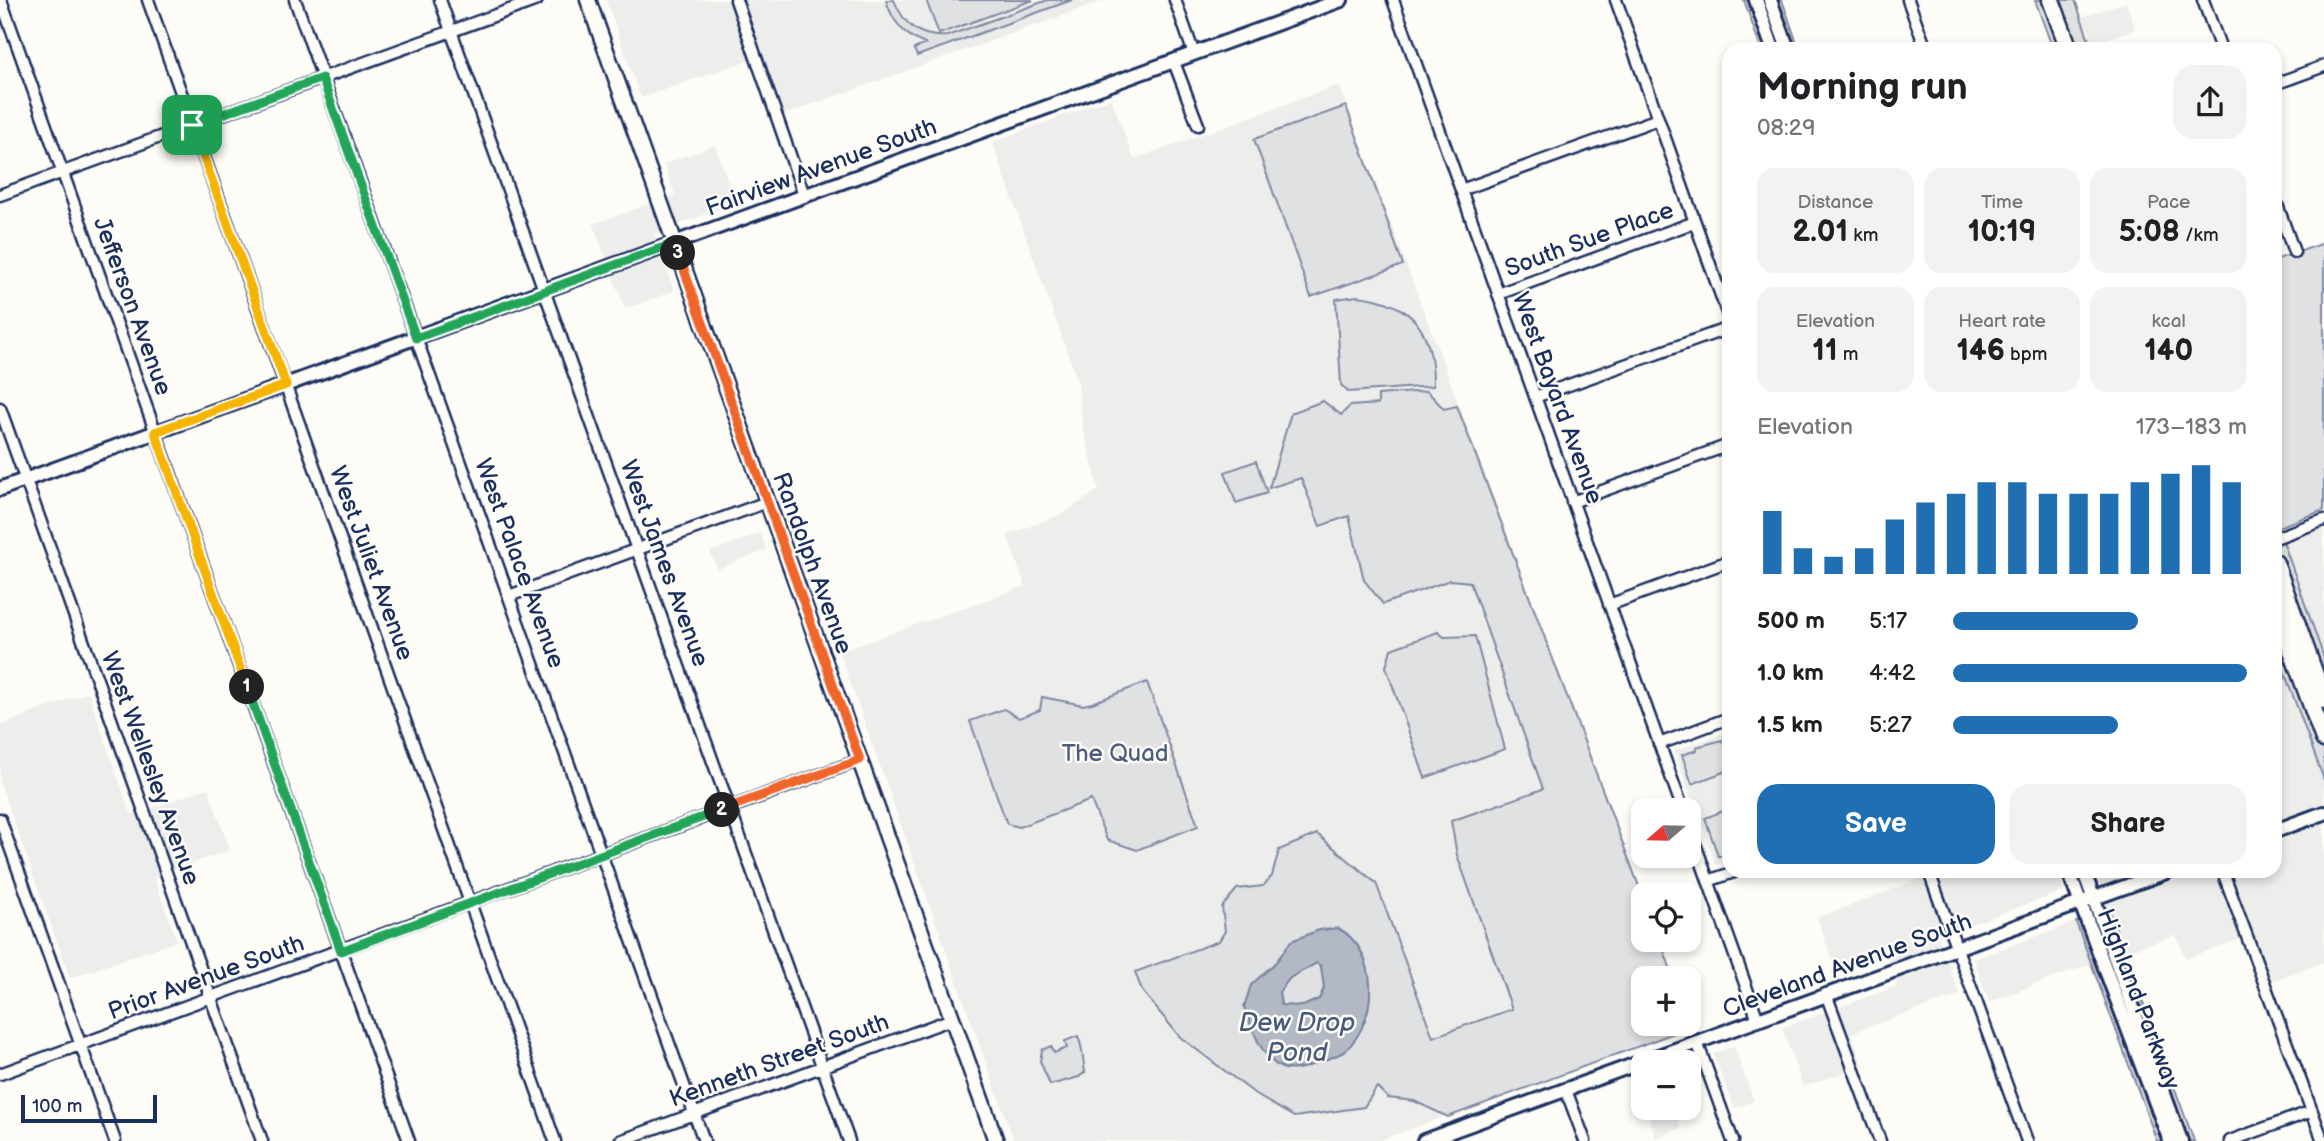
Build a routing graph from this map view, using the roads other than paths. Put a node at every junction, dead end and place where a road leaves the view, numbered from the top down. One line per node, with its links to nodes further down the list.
1 (1, 0): 34 (street, Jefferson Avenue)
2 (148, 0): 32 (street, West Juliet Avenue)
3 (295, 0): 29 (street, West Palace Avenue)
4 (440, 0): 19 (street, West James Avenue)
5 (537, 0): 19 (street)
6 (588, 0): 40 (main road, Randolph Avenue)
7 (736, 0): 37 (street)
8 (1175, 0): 26 (street)
9 (1341, 0): 18 (street, Fairview Avenue South)
10 (1393, 0): 35 (street, West Bayard Avenue)
11 (1616, 0): 31 (street)
12 (1756, 0): 20 (street)
13 (1770, 0): 21 (street)
14 (1909, 0): 22 (street)
15 (2051, 0): 23 (main road)
16 (2060, 0): 24 (main road)
17 (2203, 0): 25 (street)
18 (1324, 3): 26 (street, Fairview Avenue South)
19 (452, 32): 29 (street); 42 (street, West James Avenue)
20 (1771, 42)
21 (1785, 42)
22 (1924, 42)
23 (2066, 42)
24 (2075, 42)
25 (2218, 42)
26 (1194, 54): 27 (street, Fairview Avenue South)
27 (1174, 62): 33 (street); 37 (street, Fairview Avenue South)
28 (2324, 66): 30 (street)
29 (322, 78): 32 (street); 46 (street, West Palace Avenue)
30 (2282, 81)
31 (1658, 119): 35 (street); 39 (street)
32 (192, 125): 34 (street); 47 (street, West Juliet Avenue)
33 (1198, 125)
34 (62, 172): 36 (street); 50 (street, Jefferson Avenue)
35 (1461, 190): 43 (street, West Bayard Avenue)
36 (0, 195)
37 (804, 195): 40 (street, Fairview Avenue South)
38 (2282, 219): 41 (street)
39 (1695, 222): 43 (street, South Sue Place); 44 (street)
40 (675, 243): 42 (street, Fairview Avenue South); 54 (main road, Randolph Avenue)
41 (2294, 252)
42 (545, 290): 46 (street, Fairview Avenue South); 58 (street, West James Avenue)
43 (1498, 294): 48 (street, West Bayard Avenue)
44 (1722, 298)
45 (1722, 330): 48 (street)
46 (416, 338): 47 (street, Fairview Avenue South); 61 (street, West Palace Avenue)
47 (286, 385): 50 (street, Fairview Avenue South); 84 (street, West Juliet Avenue)
48 (1535, 397): 55 (street, West Bayard Avenue)
49 (0, 408): 52 (street, West Wellesley Avenue)
50 (155, 432): 52 (street, Fairview Avenue South); 87 (street, Jefferson Avenue)
51 (1722, 447): 55 (street)
52 (25, 480): 53 (street, Fairview Avenue South); 89 (street, West Wellesley Avenue)
53 (0, 489)
54 (767, 502): 58 (street); 68 (main road, Randolph Avenue)
55 (1573, 502): 62 (street, West Bayard Avenue)
56 (2324, 520): 57 (street)
57 (2282, 535)
58 (638, 549): 61 (street); 70 (street, West James Avenue)
59 (1722, 564): 62 (street)
60 (2282, 582): 64 (main road)
61 (509, 596): 74 (street, West Palace Avenue)
62 (1609, 605): 67 (street, West Bayard Avenue)
63 (2282, 623): 66 (main road)
64 (2324, 699)
65 (1722, 721): 67 (street)
66 (2324, 739)
67 (1659, 744): 69 (street, West Bayard Avenue)
68 (860, 760): 70 (street, Prior Avenue South); 90 (main road, Randolph Avenue)
69 (1679, 798)
70 (730, 807): 74 (street, Prior Avenue South); 94 (street, West James Avenue)
71 (2324, 813): 73 (street)
72 (0, 819): 93 (street)
73 (2282, 828)
74 (602, 854): 84 (street, Prior Avenue South); 98 (street, West Palace Avenue)
75 (1701, 861): 82 (street)
76 (1722, 876): 82 (street)
77 (1931, 878): 86 (street)
78 (2071, 878): 85 (street, Highland Parkway)
79 (2086, 878): 83 (street, Highland Parkway)
80 (2149, 878): 83 (street, Cleveland Avenue South)
81 (2225, 878): 97 (street)
82 (1708, 881): 91 (street)
83 (2093, 898): 85 (street, Cleveland Avenue South); 113 (street, Highland Parkway)
84 (470, 902): 87 (street, Prior Avenue South); 103 (street, West Juliet Avenue)
85 (2080, 902): 86 (street, Cleveland Avenue South); 112 (street, Highland Parkway)
86 (1956, 948): 88 (street, Cleveland Avenue South); 111 (street)
87 (341, 951): 89 (street, Prior Avenue South); 102 (street, Jefferson Avenue)
88 (1826, 994): 91 (street, Cleveland Avenue South); 110 (street)
89 (211, 997): 93 (street, Prior Avenue South); 101 (street, West Wellesley Avenue)
90 (953, 1019): 94 (street, Kenneth Street South); 107 (main road, Randolph Avenue)
91 (1758, 1020): 92 (street, Cleveland Avenue South)
92 (1697, 1042): 96 (street, Cleveland Avenue South); 109 (street)
93 (80, 1044): 95 (street, Prior Avenue South); 100 (street)
94 (822, 1067): 98 (street, Kenneth Street South); 106 (street, West James Avenue)
95 (0, 1074)
96 (1566, 1090): 99 (street, Cleveland Avenue South); 108 (street)
97 (2312, 1111): 114 (street); 115 (street)
98 (694, 1114): 104 (street, Kenneth Street South); 105 (street, West Palace Avenue)
99 (1433, 1139)
100 (115, 1141)
101 (262, 1141)
102 (409, 1141)
103 (555, 1141)
104 (620, 1141)
105 (704, 1141)
106 (849, 1141)
107 (996, 1141)
108 (1585, 1141)
109 (1733, 1141)
110 (1880, 1141)
111 (2027, 1141)
112 (2170, 1141)
113 (2181, 1141)
114 (2230, 1141)
115 (2323, 1141)

